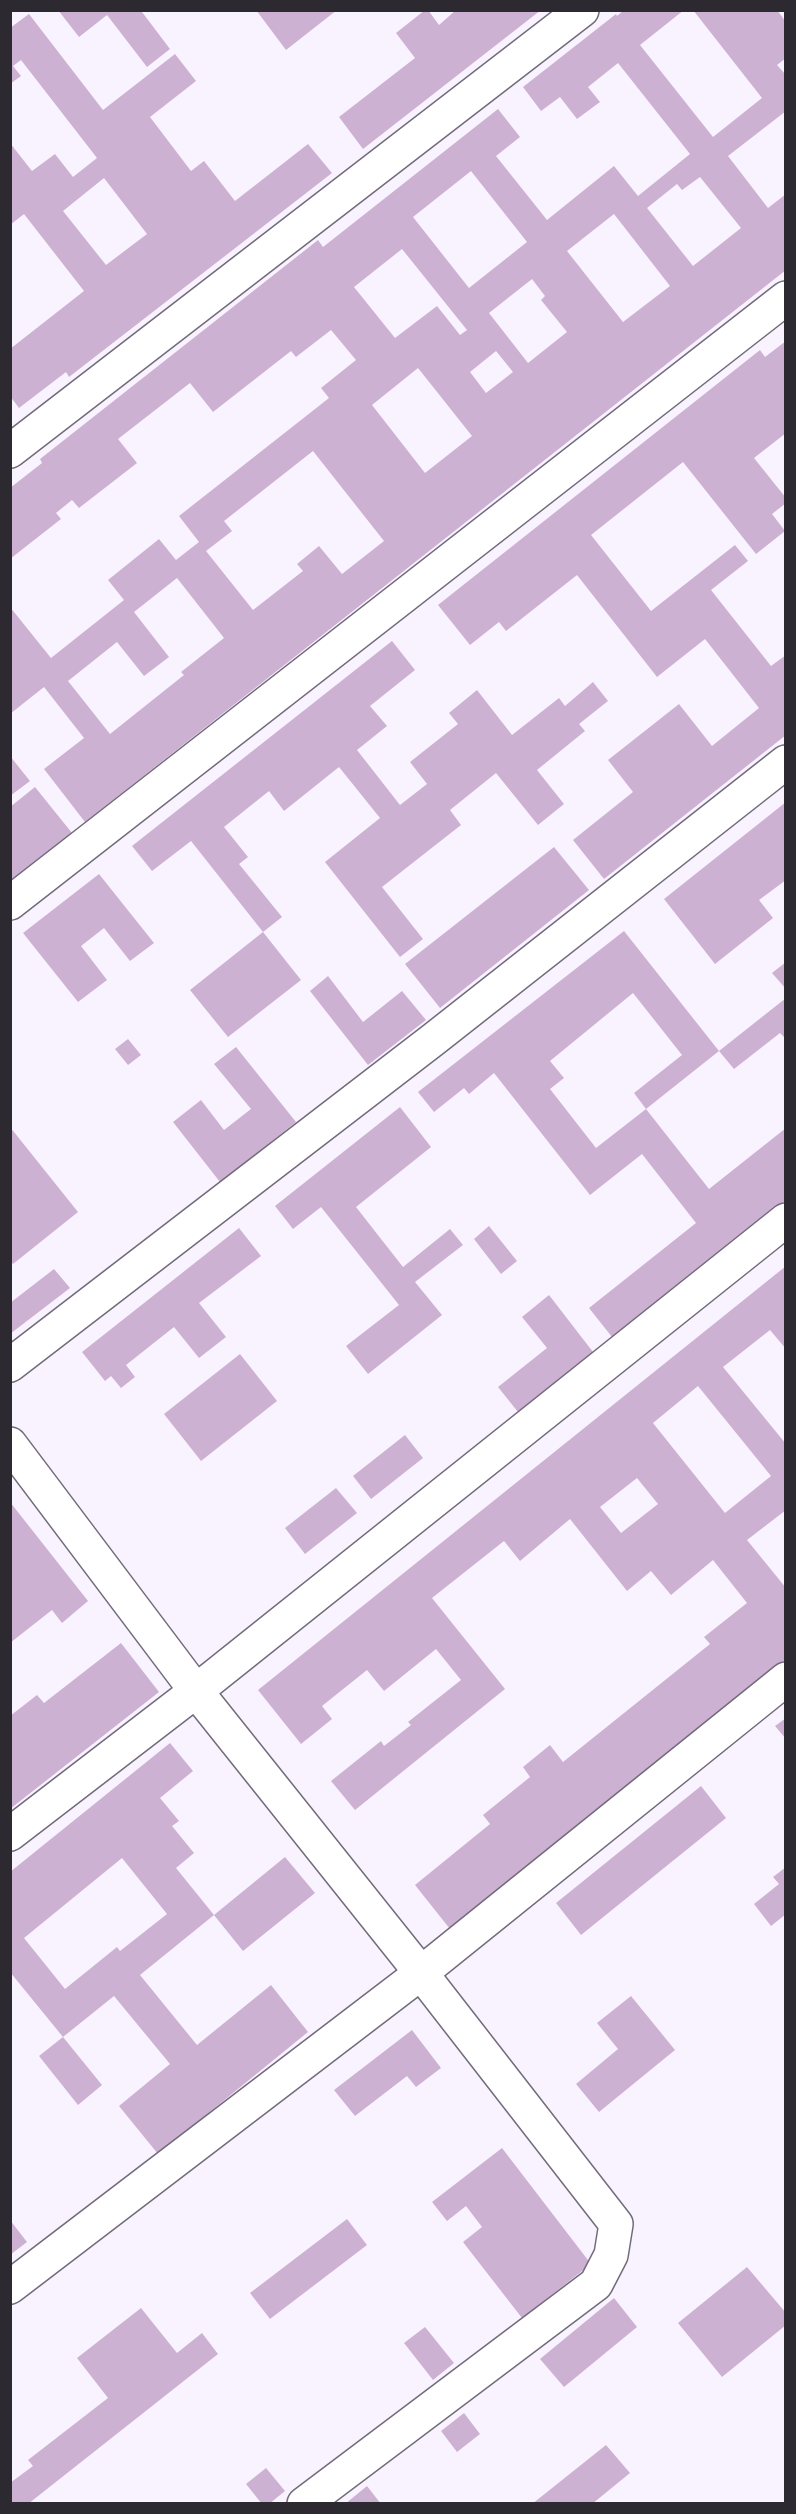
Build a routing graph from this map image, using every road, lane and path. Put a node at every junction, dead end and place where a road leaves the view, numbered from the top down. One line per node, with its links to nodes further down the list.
1 (582, 10): 3 (street)
2 (786, 298): 5 (street)
3 (10, 451)
4 (786, 762): 7 (street)
5 (10, 903)
6 (786, 1220): 10 (street)
7 (10, 1365)
8 (10, 1444): 10 (street)
9 (786, 1678): 12 (street)
10 (196, 1691): 11 (street); 12 (street)
11 (10, 1834)
12 (421, 1973): 13 (street); 14 (street)
13 (10, 2287)
14 (304, 2504)

